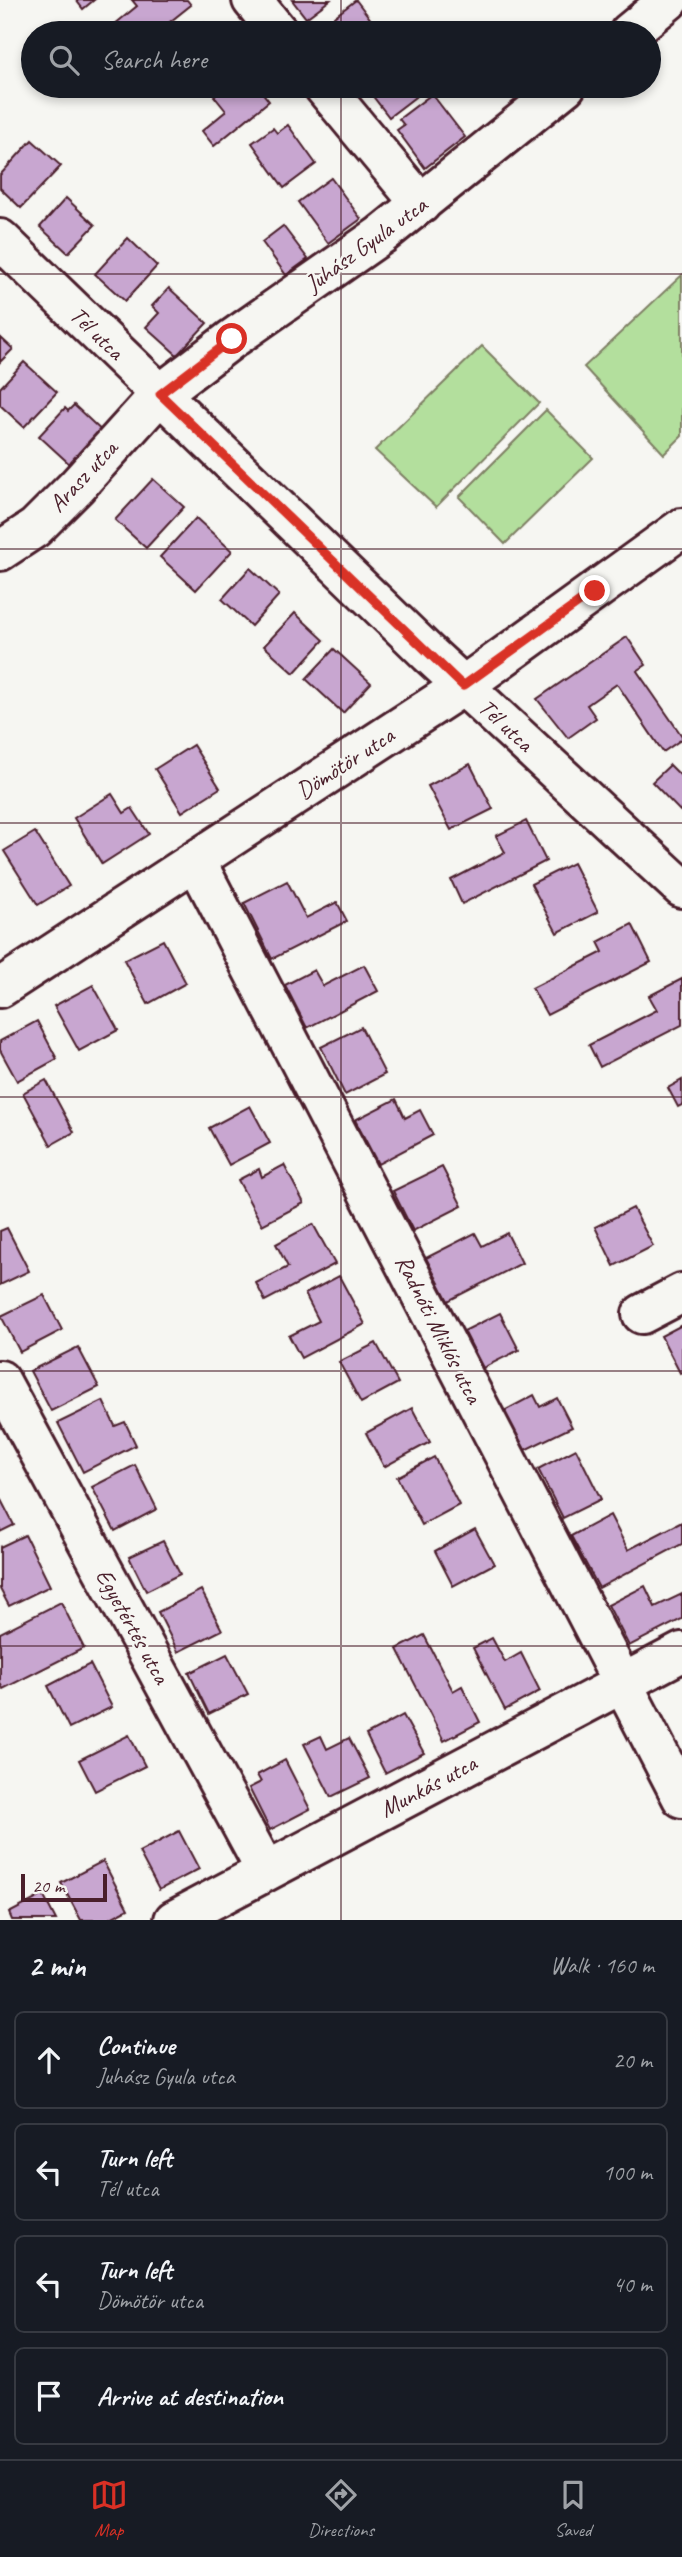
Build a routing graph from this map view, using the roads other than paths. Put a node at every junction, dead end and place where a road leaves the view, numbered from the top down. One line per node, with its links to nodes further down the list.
1 (252, 0): 3 (street)
2 (669, 0): 4 (street)
3 (269, 21)
4 (644, 21)
5 (333, 98): 7 (street)
6 (551, 98): 7 (street, Juhász Gyula utca)
7 (421, 204): 9 (street, Juhász Gyula utca)
8 (0, 239): 9 (street, Tél utca)
9 (160, 394): 11 (street, Arasz utca); 12 (street, Tél utca)
10 (682, 528): 12 (street, Dömötör utca)
11 (0, 551)
12 (463, 686): 13 (street, Dömötör utca); 14 (street, Tél utca)
13 (196, 861): 15 (street, Dömötör utca); 20 (street, Radnóti Miklós utca)
14 (682, 888)
15 (0, 988)
16 (682, 1293): 17 (street)
17 (642, 1314)
18 (0, 1380): 22 (street, Egyetértés utca)
19 (682, 1652): 20 (street, Munkás utca)
20 (622, 1683): 21 (street, Radnóti Miklós utca); 22 (street, Munkás utca)
21 (682, 1798)
22 (267, 1871): 23 (street, Munkás utca)
23 (174, 1920)

